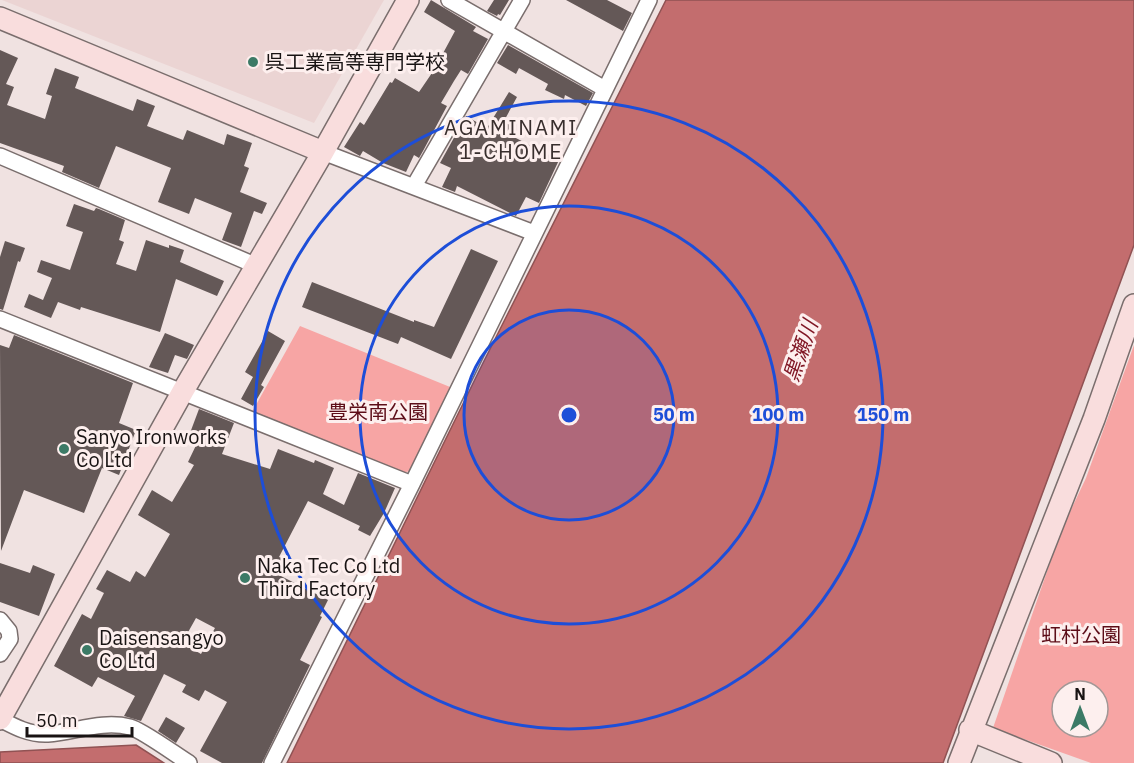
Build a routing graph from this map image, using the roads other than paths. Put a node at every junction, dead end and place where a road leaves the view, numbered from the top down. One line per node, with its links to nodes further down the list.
1 (408, 0): 8 (street)
2 (449, 0): 6 (street)
3 (522, 0): 6 (street)
4 (649, 0): 7 (street)
5 (0, 18): 8 (street)
6 (504, 31): 7 (street); 10 (street)
7 (605, 89): 11 (street)
8 (323, 152): 10 (street); 12 (street)
9 (0, 156): 12 (street)
10 (414, 186): 11 (street)
11 (534, 233): 16 (street)
12 (257, 266): 15 (street)
13 (1134, 305): 20 (street)
14 (0, 319): 15 (street)
15 (183, 391): 16 (street); 19 (street)
16 (412, 484): 22 (street)
17 (0, 620): 18 (street)
18 (0, 654)
19 (0, 719): 21 (street)
20 (970, 730): 23 (street); 24 (street)
21 (189, 763)
22 (272, 763)
23 (959, 763)
24 (1051, 763)

